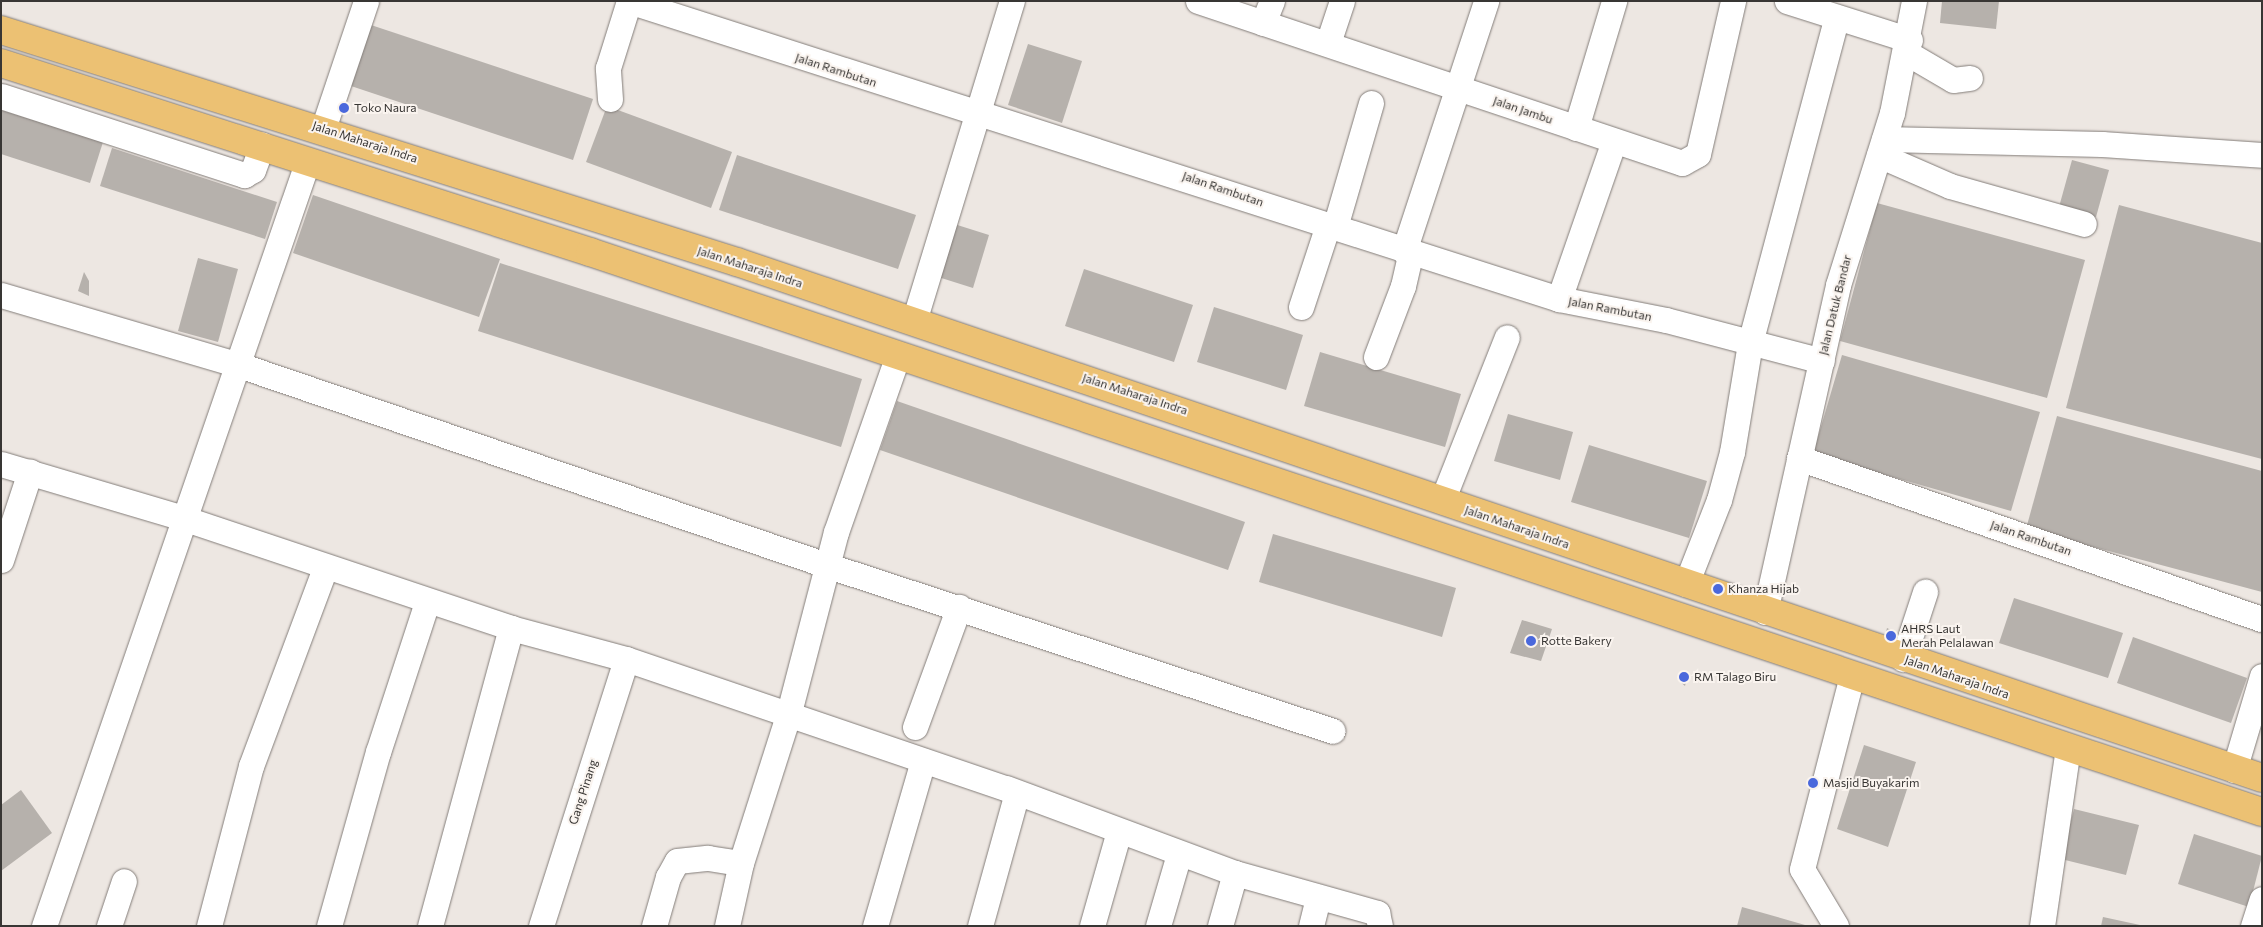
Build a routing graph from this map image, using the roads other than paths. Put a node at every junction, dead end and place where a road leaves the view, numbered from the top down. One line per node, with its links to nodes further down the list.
1 (366, 1): 24 (street)
2 (629, 1): 20 (street); 22 (street, Jalan Rambutan)
3 (1012, 1): 22 (street)
4 (1198, 1): 11 (street, Jalan Jambu)
5 (1342, 1): 14 (street)
6 (1486, 1): 18 (street)
7 (1614, 1): 23 (street)
8 (1733, 1): 25 (street, Jalan Jambu)
9 (1787, 1): 12 (street)
10 (1914, 1): 15 (street, Jalan Datuk Bandar)
11 (1268, 12): 14 (street, Jalan Jambu)
12 (1837, 17): 15 (street); 38 (street)
13 (1, 30): 24 (highway, Jalan Maharaja Indra)
14 (1328, 43): 18 (street, Jalan Jambu)
15 (1908, 46): 17 (street); 27 (street, Jalan Datuk Bandar)
16 (1, 63): 26 (highway)
17 (1970, 78)
18 (1458, 88): 23 (street, Jalan Jambu); 32 (street)
19 (1, 96): 26 (street)
20 (610, 99)
21 (1371, 103): 31 (street)
22 (977, 115): 31 (street, Jalan Rambutan); 36 (street)
23 (1576, 128): 25 (street, Jalan Jambu)
24 (323, 129): 36 (highway, Jalan Maharaja Indra)
25 (1614, 141): 34 (street)
26 (262, 145): 29 (highway)
27 (1882, 147): 28 (street); 30 (street); 41 (street, Jalan Datuk Bandar)
28 (2262, 155)
29 (308, 160): 39 (highway); 42 (street)
30 (2084, 224)
31 (1331, 226): 32 (street, Jalan Rambutan); 35 (street)
32 (1407, 252): 34 (street, Jalan Rambutan); 40 (street)
33 (1, 295): 42 (street)
34 (1559, 299): 38 (street, Jalan Rambutan)
35 (1301, 307)
36 (914, 321): 46 (highway, Jalan Maharaja Indra)
37 (1507, 337): 47 (street)
38 (1750, 343): 41 (street, Jalan Rambutan); 53 (street)
39 (898, 355): 48 (highway); 51 (street)
40 (1376, 357)
41 (1822, 361): 43 (street, Jalan Datuk Bandar)
42 (239, 365): 49 (street); 51 (street)
43 (1799, 458): 57 (street, Jalan Datuk Bandar); 58 (street, Jalan Rambutan)
44 (1, 464): 45 (street)
45 (30, 472): 49 (street); 50 (street)
46 (1378, 477): 47 (highway, Jalan Maharaja Indra); 48 (highway)
47 (1442, 501): 53 (highway, Jalan Maharaja Indra)
48 (1366, 512): 62 (highway)
49 (183, 518): 52 (street); 82 (street)
50 (1, 560)
51 (826, 565): 56 (street); 64 (street)
52 (325, 568): 55 (street); 84 (street)
53 (1686, 584): 57 (highway, Jalan Maharaja Indra)
54 (1925, 592): 61 (street)
55 (427, 602): 59 (street); 85 (street)
56 (959, 607): 65 (street); 66 (street)
57 (1765, 612): 61 (highway, Jalan Maharaja Indra)
58 (2262, 618)
59 (511, 628): 60 (street); 86 (street)
60 (626, 659): 64 (street); 87 (street, Gang Pinang)
61 (1903, 659): 67 (highway, Jalan Maharaja Indra)
62 (1852, 676): 68 (highway); 97 (street)
63 (2262, 676): 71 (street)
64 (788, 716): 70 (street); 77 (street)
65 (915, 727)
66 (1332, 731)
67 (2120, 733): 69 (highway); 71 (highway, Jalan Maharaja Indra)
68 (2068, 747): 69 (highway); 98 (street)
69 (2111, 760): 74 (highway)
70 (923, 761): 73 (street); 90 (street)
71 (2234, 770): 72 (highway, Jalan Maharaja Indra)
72 (2262, 778)
73 (1017, 793): 75 (street); 91 (street)
74 (2262, 812)
75 (1119, 831): 76 (street); 92 (street)
76 (1179, 854): 78 (street); 93 (street)
77 (740, 863): 88 (street); 89 (street)
78 (1234, 873): 80 (street); 94 (street)
79 (124, 880): 83 (street)
80 (1318, 898): 95 (street); 96 (street)
81 (2262, 898): 99 (street)
82 (44, 926)
83 (109, 926)
84 (209, 926)
85 (329, 926)
86 (430, 926)
87 (541, 926)
88 (654, 926)
89 (728, 926)
90 (875, 926)
91 (980, 926)
92 (1092, 926)
93 (1158, 926)
94 (1220, 926)
95 (1311, 926)
96 (1380, 926)
97 (1836, 926)
98 (2042, 926)
99 (2253, 926)

